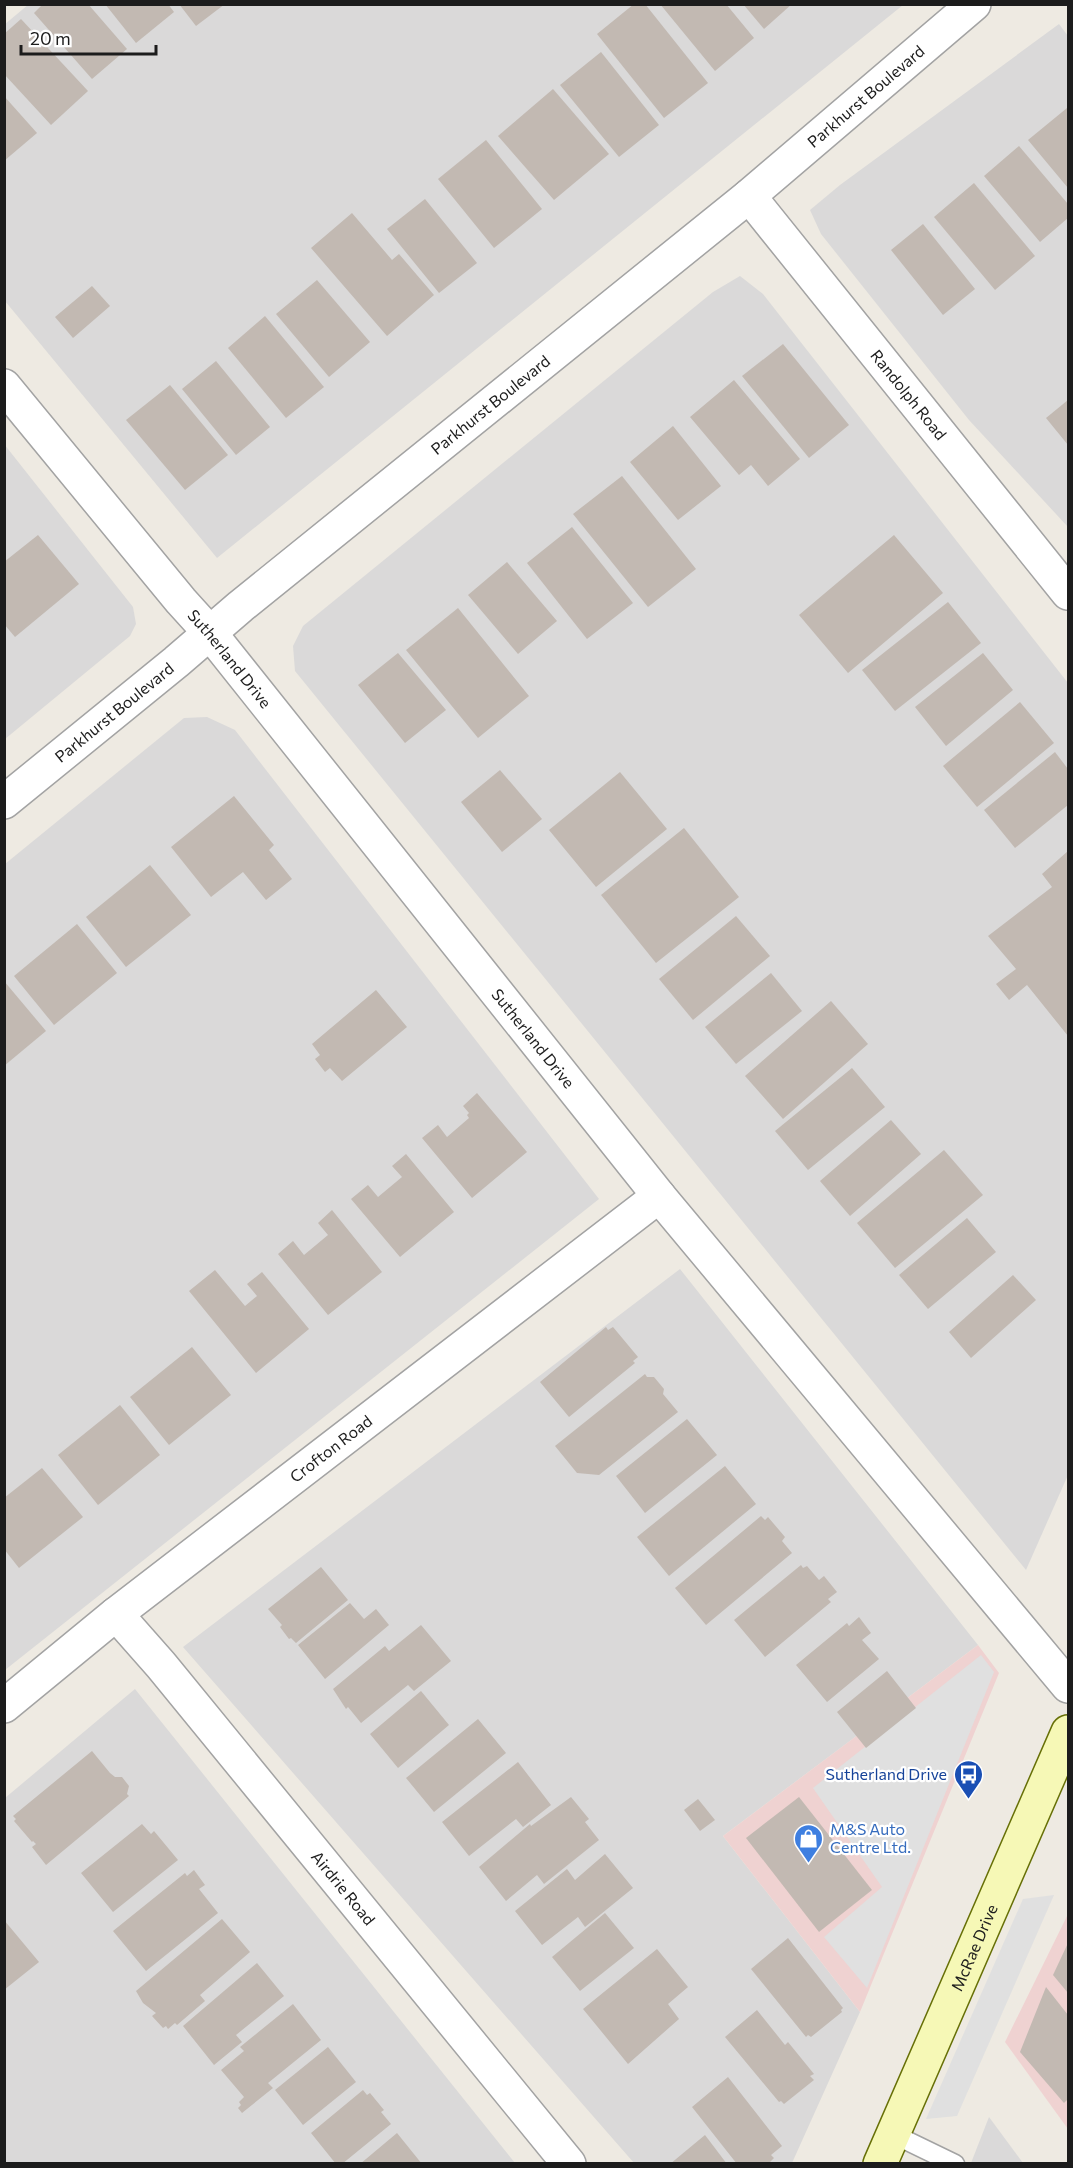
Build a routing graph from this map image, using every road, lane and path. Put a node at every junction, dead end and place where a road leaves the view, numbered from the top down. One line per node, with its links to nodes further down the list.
1 (974, 4): 2 (street, Parkhurst Boulevard)
2 (748, 196): 4 (street, Randolph Road); 5 (street, Parkhurst Boulevard)
3 (4, 386): 5 (street, Sutherland Drive)
4 (1068, 593)
5 (210, 633): 6 (street, Parkhurst Boulevard); 7 (street, Sutherland Drive)
6 (4, 802)
7 (659, 1196): 8 (street, Crofton Road); 9 (street, Sutherland Drive)
8 (116, 1614): 10 (street, Crofton Road); 13 (street, Airdrie Road)
9 (1068, 1686)
10 (4, 1706)
11 (1068, 1732): 12 (street, McRae Drive)
12 (886, 2149): 14 (lane)
13 (569, 2163)
14 (955, 2163)

